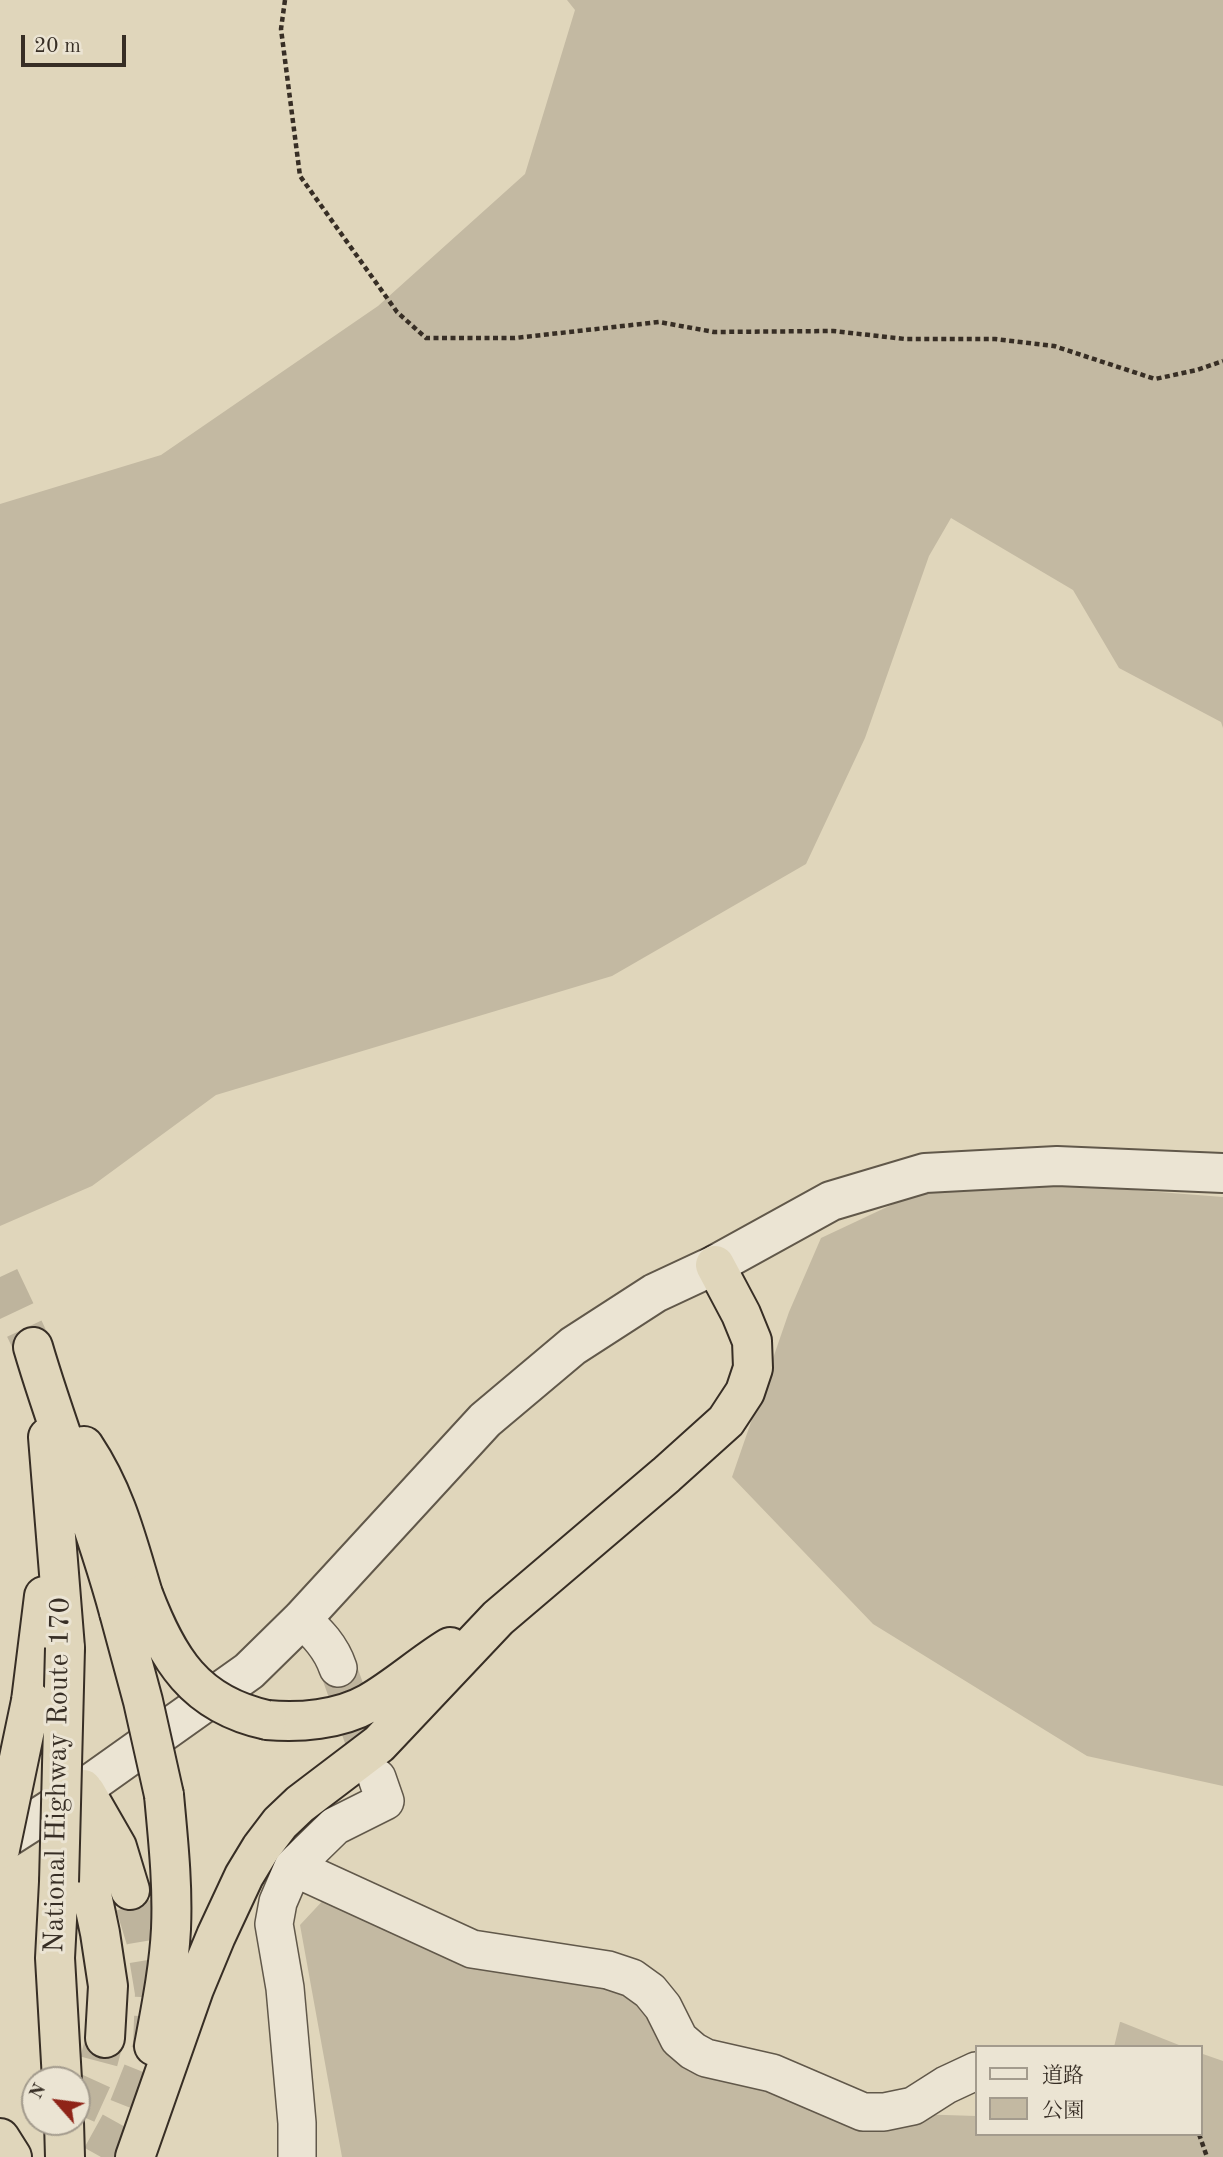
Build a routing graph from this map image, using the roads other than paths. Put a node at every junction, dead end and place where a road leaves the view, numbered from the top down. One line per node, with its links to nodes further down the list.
1 (1223, 1172): 2 (street)
2 (715, 1265): 7 (highway); 8 (street)
3 (33, 1346): 4 (highway, National Highway Route 170)
4 (44, 1386): 5 (highway, National Highway Route 170); 6 (highway)
5 (54, 1516): 13 (highway, bridge); 17 (highway, National Highway Route 170, bridge)
6 (131, 1603): 7 (highway, bridge); 23 (highway, National Highway Route 170, bridge)
7 (498, 1618): 23 (highway)
8 (302, 1619): 9 (street); 11 (street)
9 (338, 1668)
10 (377, 1778): 14 (street)
11 (83, 1789): 12 (street); 15 (highway); 16 (highway)
12 (0, 1842)
13 (0, 1849)
14 (293, 1867): 18 (street); 24 (street)
15 (130, 1890)
16 (105, 2038)
17 (61, 2066)
18 (974, 2072)
19 (64, 2136): 22 (highway)
20 (0, 2138): 21 (highway)
21 (12, 2157)
22 (65, 2157)
23 (135, 2157)
24 (297, 2157)

